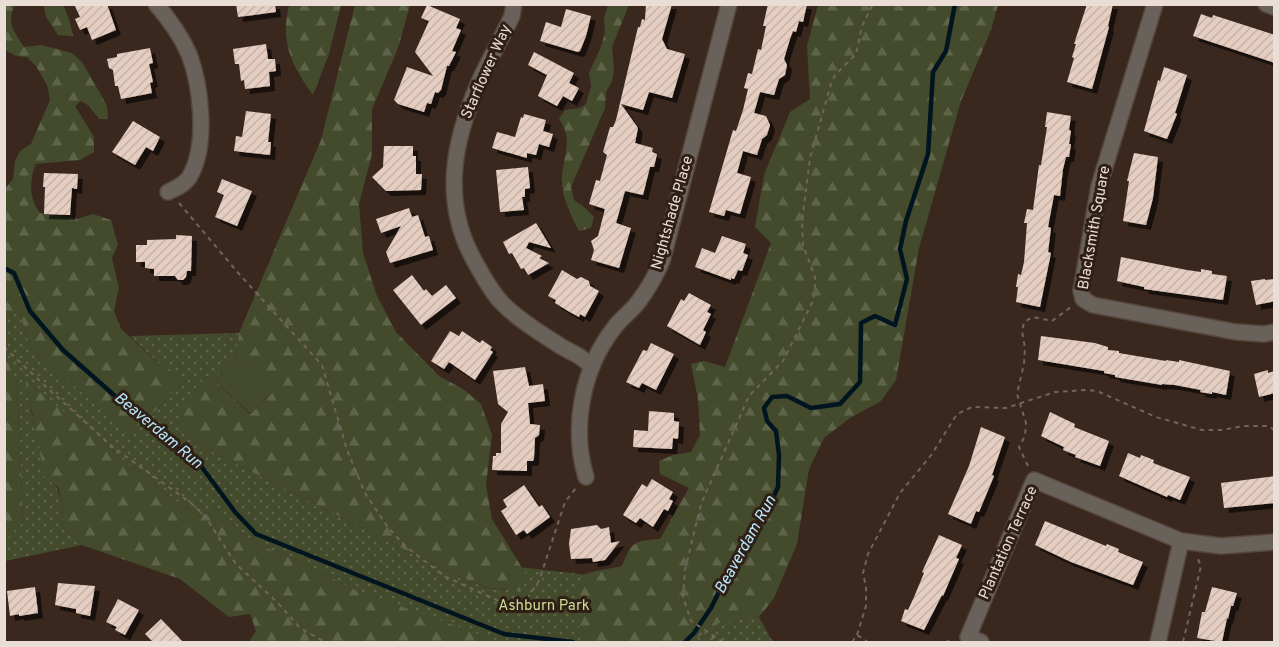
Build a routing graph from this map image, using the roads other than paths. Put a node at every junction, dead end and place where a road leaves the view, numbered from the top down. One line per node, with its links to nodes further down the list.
1 (156, 4): 7 (street)
2 (514, 4): 9 (street, Starflower Way)
3 (729, 4): 9 (street, Nightshade Place)
4 (1155, 4): 8 (street, Blacksmith Square)
5 (1266, 4): 6 (street)
6 (1275, 7)
7 (168, 192)
8 (1275, 332)
9 (592, 367): 10 (street, Nightshade Place)
10 (586, 477)
11 (1275, 542): 12 (street, Plantation Terrace)
12 (1181, 545): 13 (street, Plantation Terrace); 14 (street)
13 (981, 642)
14 (1158, 642)

